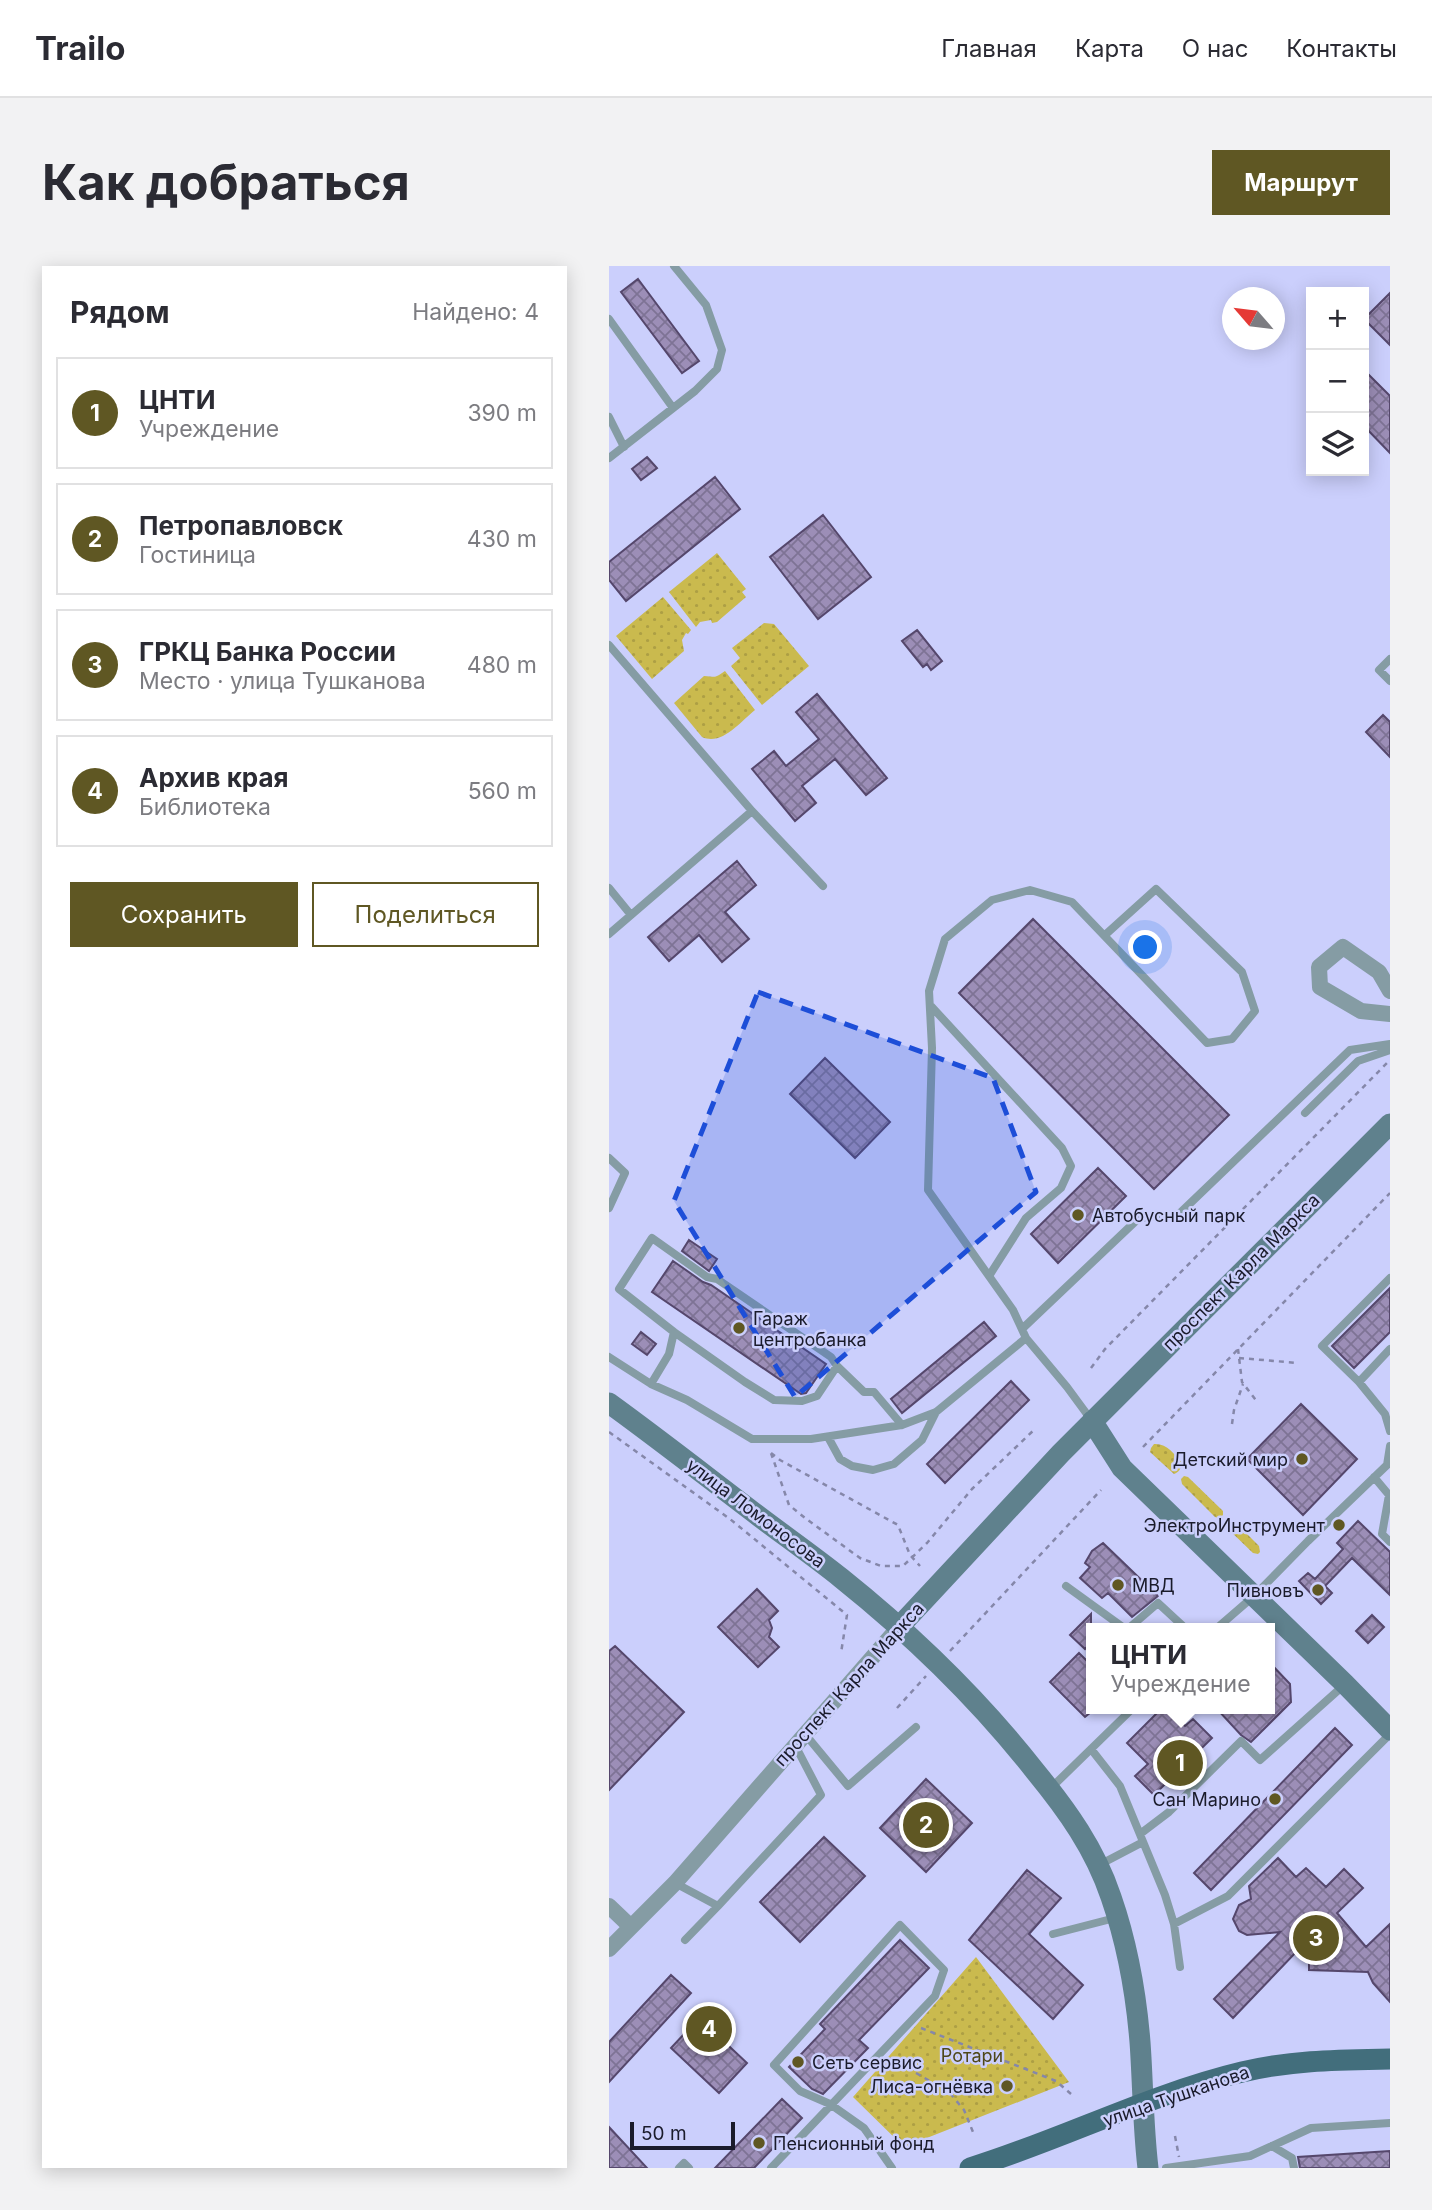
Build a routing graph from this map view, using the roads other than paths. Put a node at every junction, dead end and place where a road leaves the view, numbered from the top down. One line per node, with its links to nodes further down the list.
1 (674, 266): 3 (lane)
2 (609, 318): 3 (lane)
3 (673, 408): 5 (lane)
4 (609, 418): 5 (lane)
5 (624, 447): 6 (lane)
6 (609, 458)
7 (610, 649): 10 (lane)
8 (1390, 659): 9 (lane)
9 (1390, 681)
10 (752, 811): 11 (lane); 13 (lane)
11 (823, 886)
12 (609, 888): 13 (lane)
13 (631, 915): 14 (lane)
14 (609, 934)
15 (1105, 935): 15 (lane); 17 (lane)
16 (1390, 991): 18 (street)
17 (930, 1004): 25 (lane); 25 (lane)
18 (1390, 1014)
19 (1390, 1044): 27 (lane)
20 (1390, 1050): 21 (lane)
21 (1305, 1113)
22 (1390, 1124): 37 (main road, проспект Карла Маркса)
23 (609, 1158): 24 (lane)
24 (609, 1208)
25 (989, 1276): 27 (lane)
26 (1390, 1278): 33 (lane)
27 (1022, 1329): 29 (lane)
28 (674, 1332): 32 (lane); 32 (lane); 34 (lane)
29 (1025, 1338): 36 (lane); 37 (lane)
30 (1390, 1349): 33 (lane)
31 (609, 1357): 34 (lane)
32 (837, 1366): 38 (lane)
33 (1359, 1382): 39 (lane)
34 (651, 1384): 40 (lane)
35 (609, 1404): 50 (main road, улица Ломоносова)
36 (936, 1412): 38 (lane); 40 (lane)
37 (1092, 1421): 45 (main road); 50 (main road, проспект Карла Маркса)
38 (902, 1425): 40 (lane)
39 (1390, 1431)
40 (828, 1437)
41 (1390, 1446): 42 (lane)
42 (1374, 1477): 43 (lane); 45 (lane)
43 (1390, 1542)
44 (1066, 1586): 46 (lane)
45 (1254, 1596): 49 (lane); 51 (main road)
46 (1120, 1623)
47 (1133, 1623): 48 (lane)
48 (1180, 1623)
49 (1223, 1623)
50 (899, 1627): 55 (street, проспект Карла Маркса); 57 (main road, улица Ломоносова)
51 (1345, 1684): 54 (main road); 58 (lane)
52 (1127, 1714): 56 (lane)
53 (916, 1727): 55 (lane)
54 (1390, 1732): 64 (lane)
55 (800, 1739): 60 (street, проспект Карла Маркса); 62 (lane)
56 (1091, 1749): 57 (lane); 58 (lane)
57 (1050, 1789): 59 (main road, улица Ломоносова)
58 (1142, 1838): 59 (lane); 64 (lane)
59 (1099, 1865): 63 (main road, улица Ломоносова)
60 (675, 1882): 62 (lane); 65 (street, проспект Карла Маркса)
61 (609, 1906): 65 (street)
62 (718, 1906): 67 (lane)
63 (1118, 1917): 66 (lane); 72 (main road, улица Ломоносова)
64 (1174, 1924): 69 (lane)
65 (631, 1927): 68 (street, проспект Карла Маркса)
66 (1053, 1934)
67 (685, 1941)
68 (609, 1949)
69 (1180, 1968)
70 (1390, 2059): 72 (main road, улица Тушканова)
71 (830, 2104): 71 (lane); 78 (lane); 79 (lane)
72 (1143, 2105): 80 (main road, улица Тушканова); 81 (main road, улица Ломоносова)
73 (1390, 2123): 74 (lane)
74 (1272, 2146): 75 (lane); 83 (lane)
75 (1220, 2164): 82 (lane)
76 (679, 2168): 77 (lane)
77 (689, 2168)
78 (771, 2168)
79 (892, 2168)
80 (970, 2168)
81 (1149, 2168)
82 (1166, 2168)
83 (1294, 2168)

